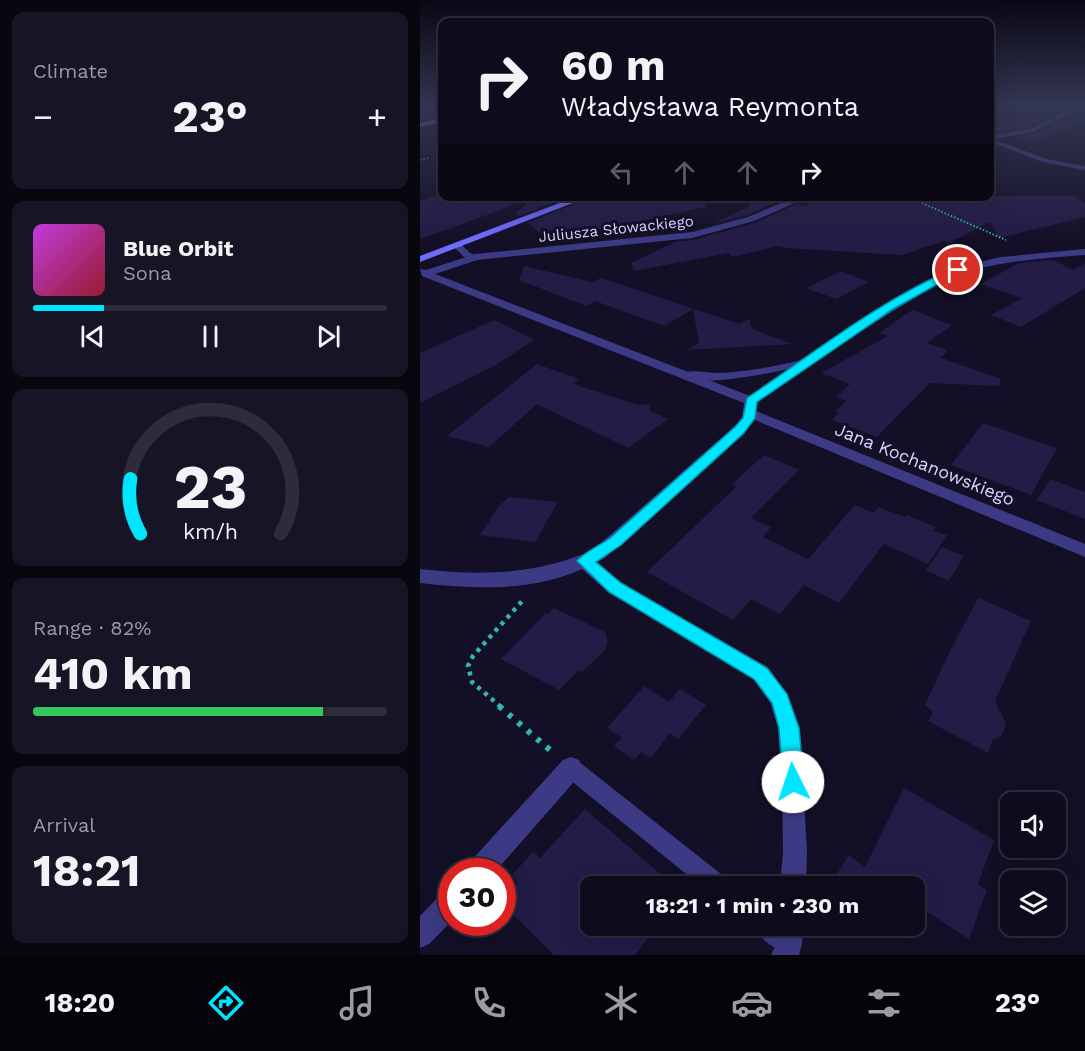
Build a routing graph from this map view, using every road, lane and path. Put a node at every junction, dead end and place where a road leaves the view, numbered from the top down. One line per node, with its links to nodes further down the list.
1 (1020, 151): 4 (street)
2 (428, 158): 3 (path)
3 (420, 160)
4 (1085, 168)
5 (574, 201): 9 (street)
6 (794, 201): 11 (street, Juliusza Słowackiego)
7 (917, 201): 8 (path)
8 (1015, 244)
9 (457, 245): 11 (lane); 12 (street)
10 (1085, 252): 14 (street)
11 (476, 257): 13 (street, Juliusza Słowackiego)
12 (420, 259)
13 (422, 273): 15 (street, Jana Kochanowskiego)
14 (806, 362): 15 (lane); 16 (street)
15 (686, 375): 16 (street, Jana Kochanowskiego)
16 (751, 407): 17 (street, Jana Kochanowskiego); 18 (street)
17 (1085, 551)
18 (584, 561): 19 (street); 24 (street)
19 (420, 576)
20 (524, 599): 21 (path)
21 (572, 768): 22 (street); 23 (lane)
22 (491, 858)
23 (706, 876)
24 (793, 876)
25 (438, 916): 26 (street)
26 (420, 935)

